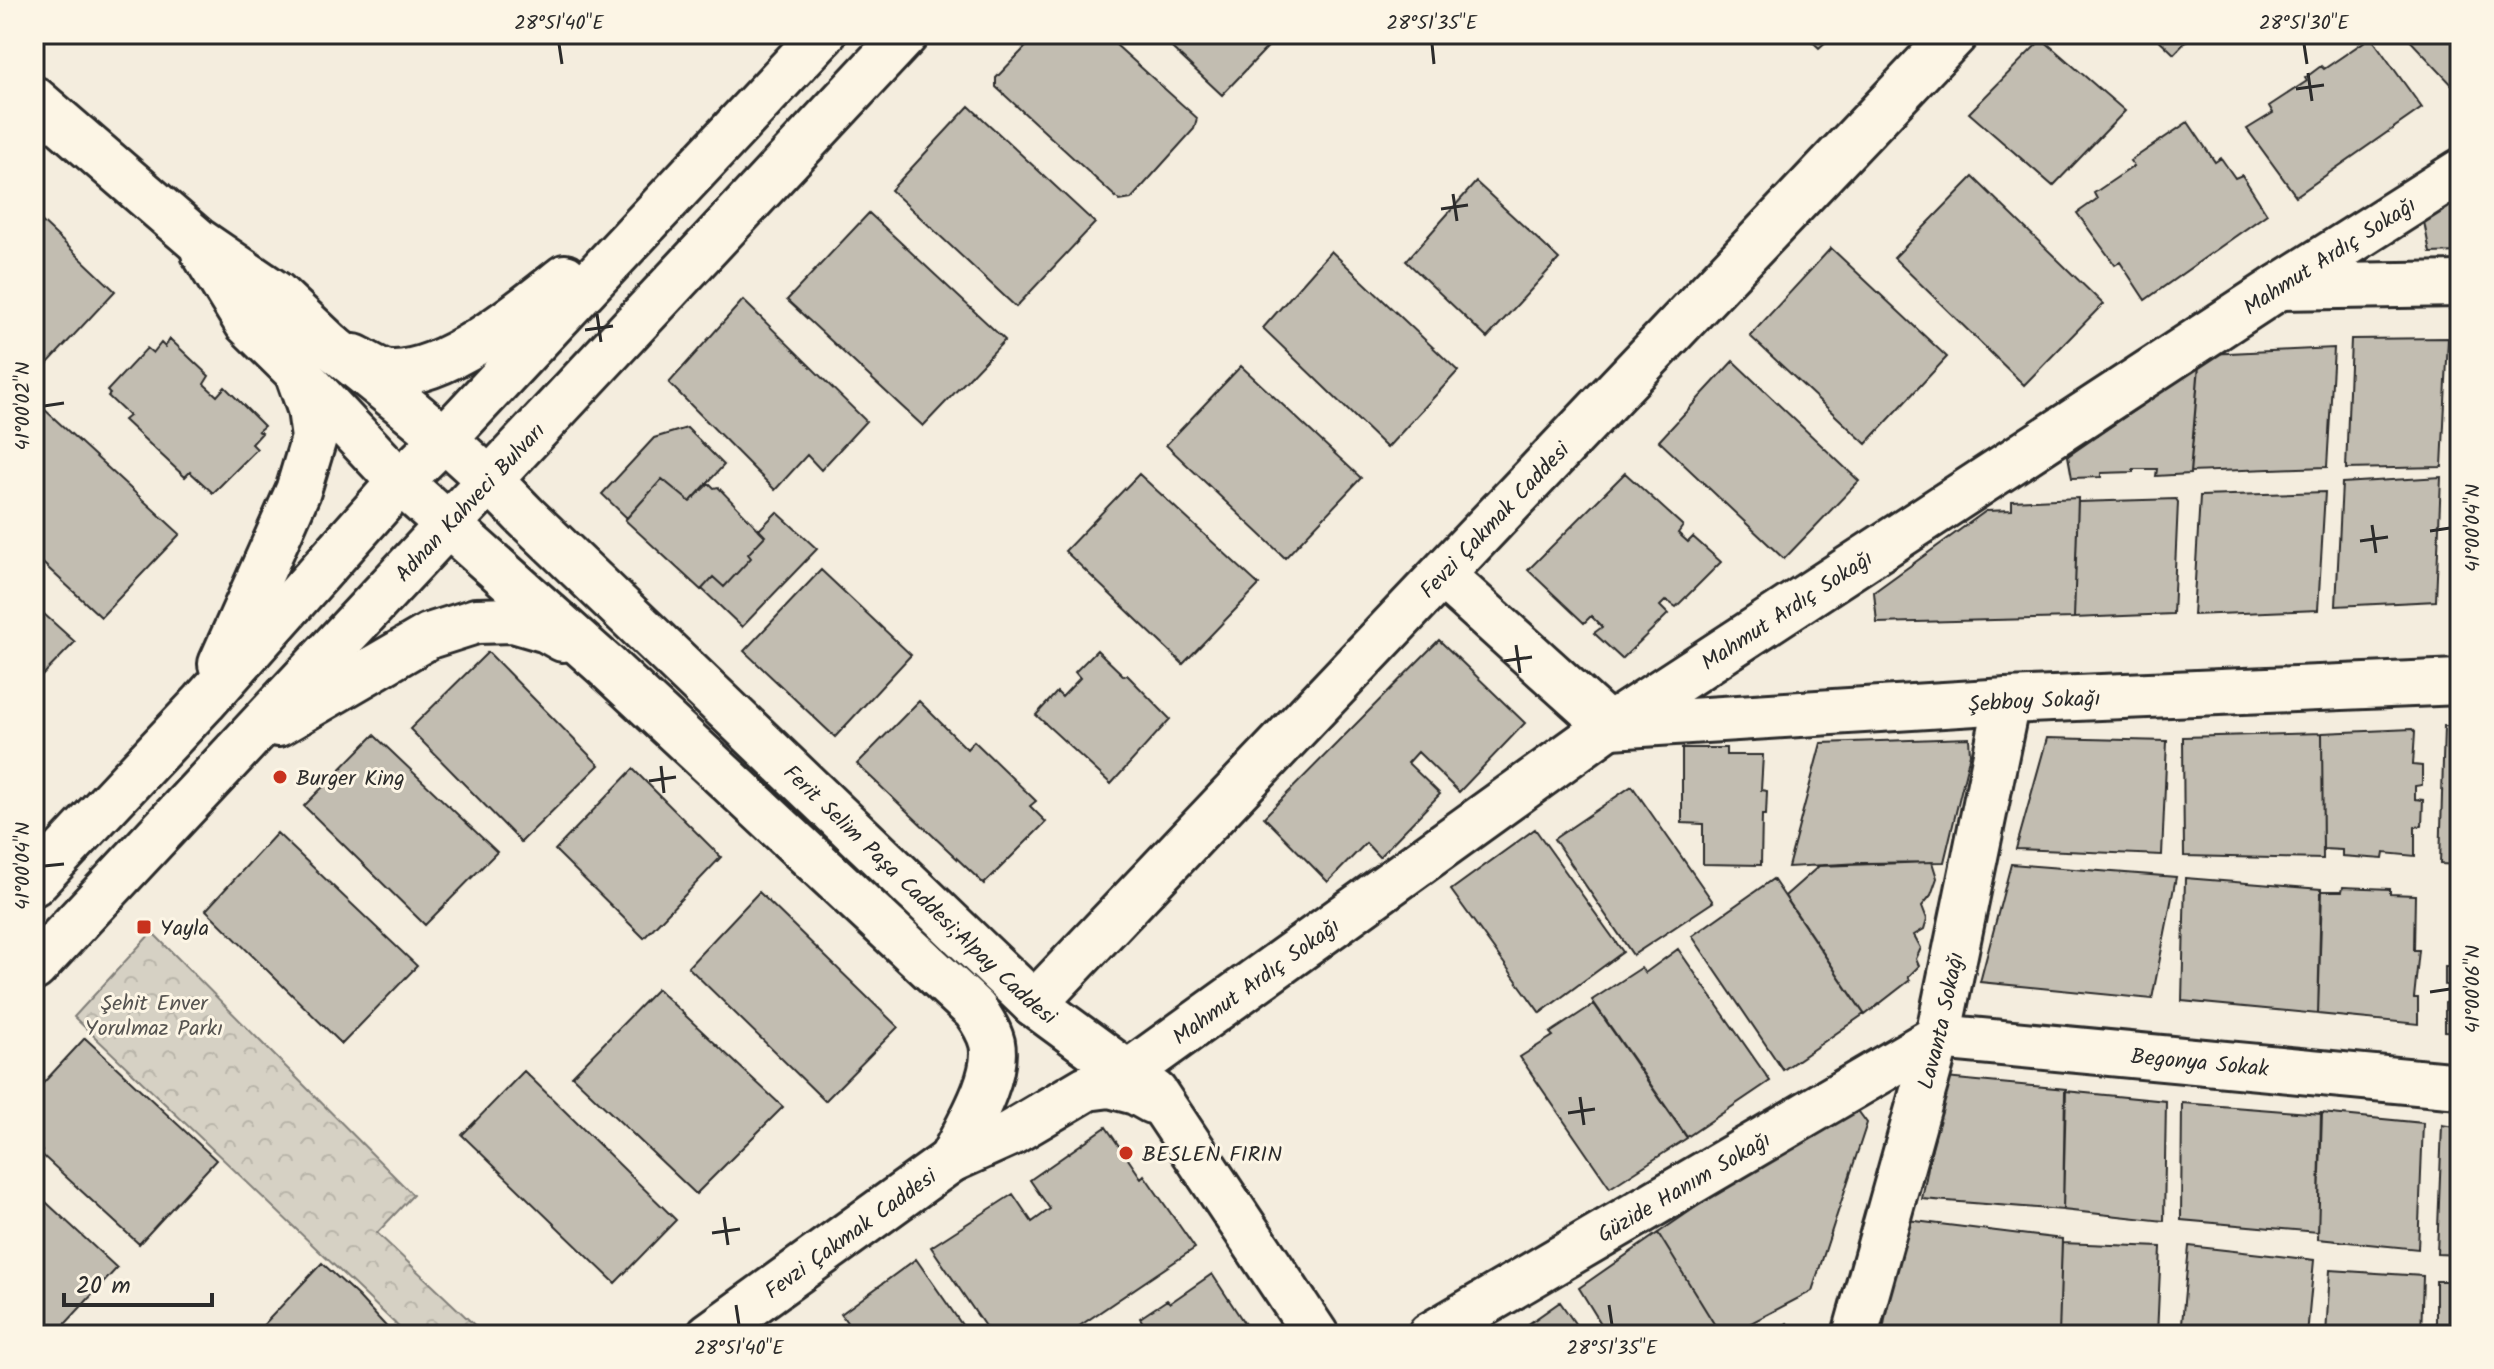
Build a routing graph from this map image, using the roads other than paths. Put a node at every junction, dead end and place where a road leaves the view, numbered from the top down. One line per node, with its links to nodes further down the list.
1 (823, 34): 6 (main road)
2 (906, 34): 13 (main road, Adnan Kahveci Bulvarı)
3 (1955, 34): 16 (main road, Fevzi Çakmak Caddesi)
4 (34, 99): 7 (main road)
5 (2460, 172): 9 (main road, Mahmut Ardıç Sokağı)
6 (675, 193): 10 (main road); 12 (main road)
7 (197, 240): 10 (main road); 11 (main road)
8 (2460, 284): 9 (main road)
9 (2279, 287): 21 (main road, Mahmut Ardıç Sokağı)
10 (332, 347): 12 (main road, Ferit Selim Paşa Caddesi;Alpay Caddesi)
11 (297, 372): 14 (main road); 20 (main road)
12 (445, 438): 13 (main road, Ferit Selim Paşa Caddesi;Alpay Caddesi); 14 (main road)
13 (490, 479): 15 (main road, Adnan Kahveci Bulvarı); 25 (main road, Ferit Selim Paşa Caddesi;Alpay Caddesi)
14 (400, 482): 15 (main road); 20 (main road)
15 (449, 523): 17 (main road); 22 (main road, Adnan Kahveci Bulvarı)
16 (1442, 575): 21 (main road); 25 (main road, Fevzi Çakmak Caddesi)
17 (605, 665): 22 (main road); 30 (main road)
18 (2460, 682): 19 (main road, Şebboy Sokağı)
19 (2007, 701): 21 (main road, Şebboy Sokağı); 26 (main road, Lavanta Sokağı)
20 (204, 702): 23 (main road)
21 (1609, 726): 27 (main road, Mahmut Ardıç Sokağı)
22 (238, 748): 24 (main road, Adnan Kahveci Bulvarı)
23 (34, 883)
24 (34, 968)
25 (1034, 1004): 27 (main road, Ferit Selim Paşa Caddesi;Alpay Caddesi)
26 (1938, 1037): 28 (main road, Begonya Sokak); 33 (main road, Güzide Hanım Sokağı); 34 (main road, Lavanta Sokağı)
27 (1129, 1072): 29 (main road, Ferit Selim Paşa Caddesi;Alpay Caddesi)
28 (2460, 1086)
29 (1165, 1109): 30 (main road, Fevzi Çakmak Caddesi); 32 (main road, Ferit Selim Paşa Caddesi;Alpay Caddesi)
30 (951, 1160): 31 (main road, Fevzi Çakmak Caddesi)
31 (709, 1335)
32 (1316, 1335)
33 (1430, 1335)
34 (1855, 1335)

